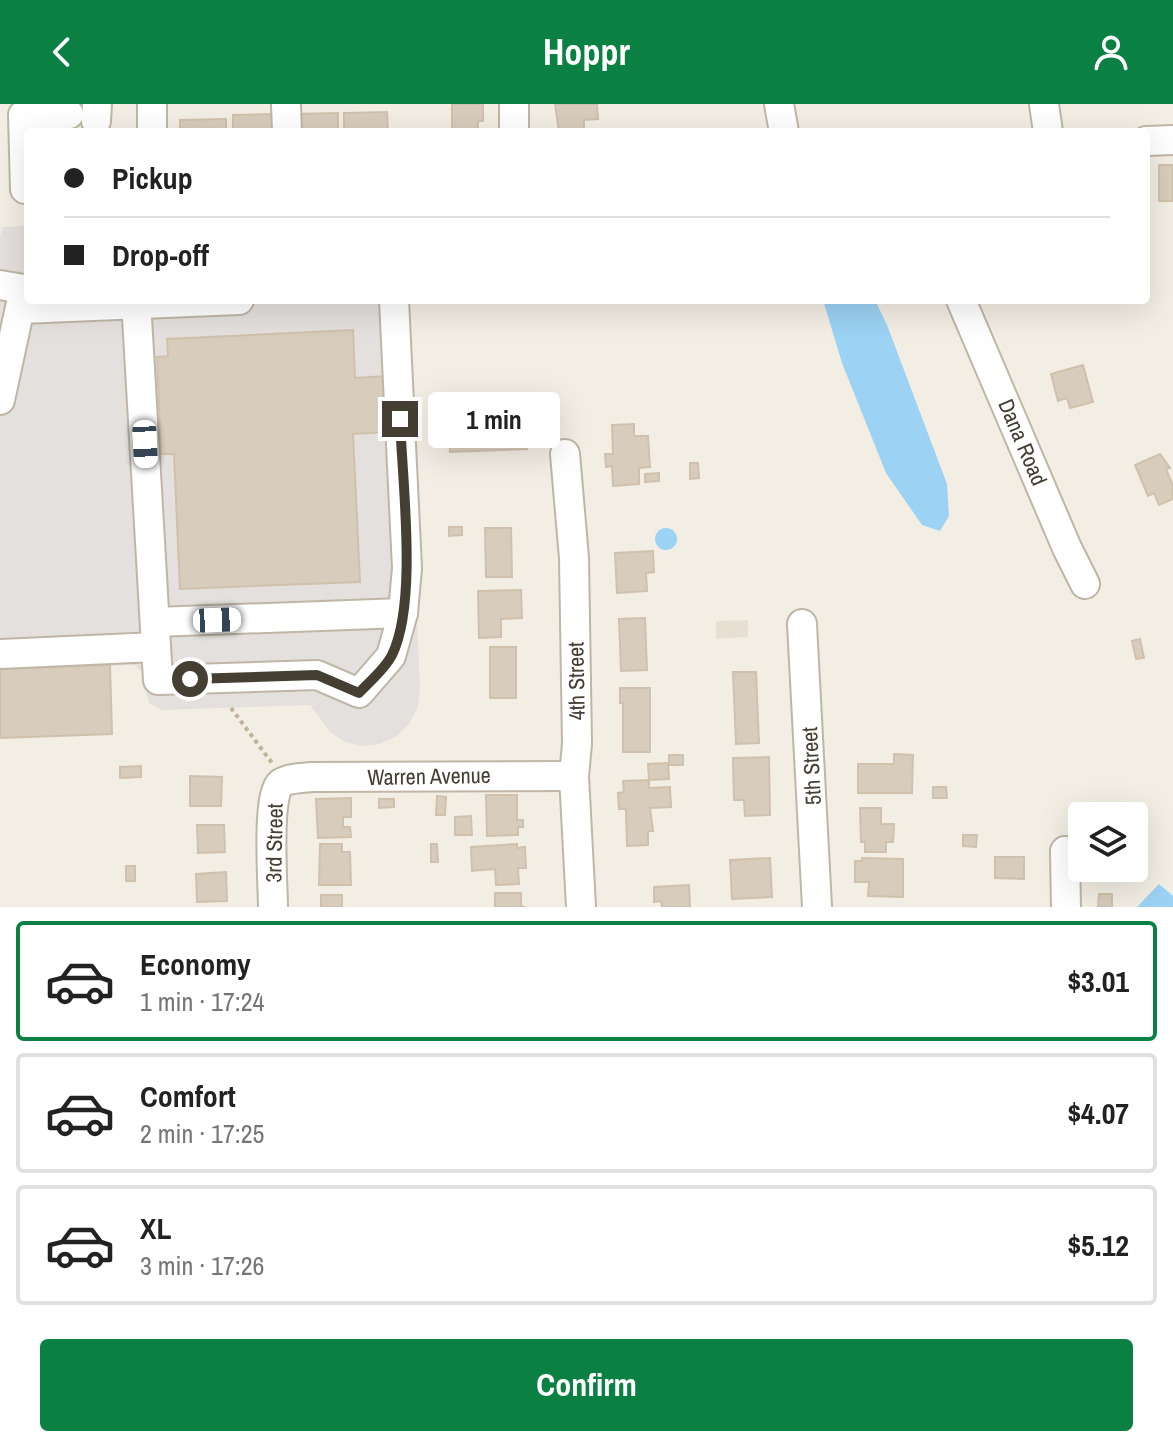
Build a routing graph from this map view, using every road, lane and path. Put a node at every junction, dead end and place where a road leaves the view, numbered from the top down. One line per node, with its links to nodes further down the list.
1 (4, 104): 13 (street)
2 (152, 104): 8 (street)
3 (286, 104): 9 (street)
4 (514, 104): 10 (street)
5 (779, 104): 11 (street)
6 (1044, 104): 12 (street)
7 (87, 113): 16 (street)
8 (152, 128)
9 (287, 128)
10 (514, 128)
11 (783, 128)
12 (1047, 128)
13 (4, 134): 16 (street)
14 (1173, 140): 15 (street)
15 (1150, 141)
16 (15, 189)
17 (0, 285): 22 (street)
18 (103, 304): 22 (street)
19 (136, 304): 28 (street)
20 (394, 304): 26 (street)
21 (963, 304): 25 (street, Dana Road)
22 (21, 309): 23 (street)
23 (0, 400)
24 (565, 454): 31 (street, 4th Street)
25 (1085, 584)
26 (403, 613): 28 (street); 28 (street)
27 (802, 624): 36 (street, 5th Street)
28 (155, 634): 29 (street)
29 (0, 654)
30 (231, 708): 32 (path)
31 (574, 776): 32 (street, Warren Avenue); 35 (street, 4th Street)
32 (282, 782): 34 (street, 3rd Street)
33 (1065, 851): 37 (street)
34 (273, 907)
35 (581, 907)
36 (817, 907)
37 (1066, 907)

